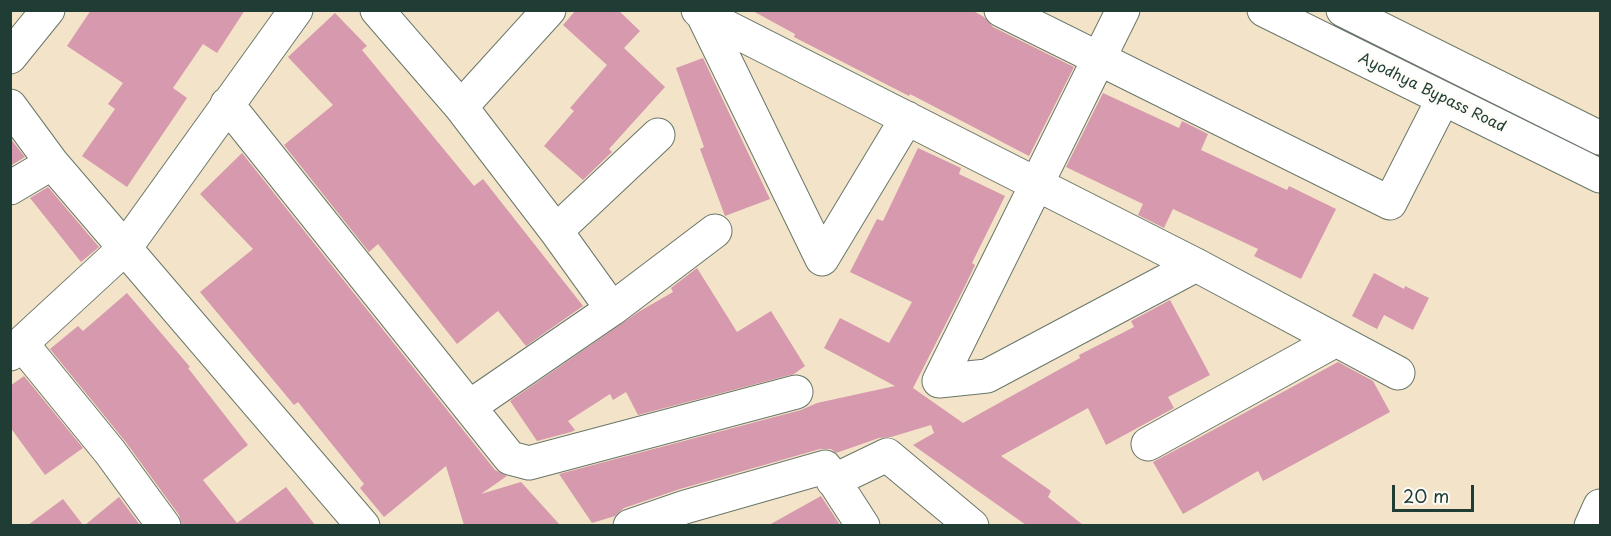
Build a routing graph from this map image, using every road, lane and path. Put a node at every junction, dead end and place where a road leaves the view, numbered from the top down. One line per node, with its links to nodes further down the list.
1 (48, 10): 10 (street)
2 (296, 10): 13 (street)
3 (377, 10): 15 (street)
4 (549, 10): 15 (street)
5 (1001, 10): 11 (street)
6 (1123, 10): 11 (street)
7 (1264, 10): 12 (street, Ayodhya Bypass Road)
8 (1343, 10): 18 (street)
9 (700, 13): 16 (street); 16 (street)
10 (10, 57)
11 (1099, 59): 12 (street); 21 (street)
12 (1443, 99): 20 (street, Ayodhya Bypass Road)
13 (227, 104): 25 (street); 32 (street)
14 (10, 106): 19 (street)
15 (460, 107): 23 (street)
16 (907, 118): 21 (street)
17 (658, 135): 23 (street)
18 (1600, 138)
19 (52, 163): 22 (street); 25 (street)
20 (1600, 176)
21 (1037, 184): 26 (street); 26 (street)
22 (10, 188)
23 (556, 231): 27 (street)
24 (715, 231): 27 (street)
25 (125, 248): 29 (street); 38 (street)
26 (1196, 265): 28 (street)
27 (612, 309): 32 (street)
28 (1336, 340): 30 (street); 33 (street)
29 (16, 349): 37 (street)
30 (1398, 373)
31 (796, 392): 32 (street)
32 (469, 407)
33 (1148, 444)
34 (833, 481): 36 (street); 40 (street); 41 (street)
35 (1600, 506): 42 (street)
36 (691, 516): 39 (street)
37 (164, 525)
38 (363, 525)
39 (630, 525)
40 (863, 525)
41 (972, 525)
42 (1591, 525)

